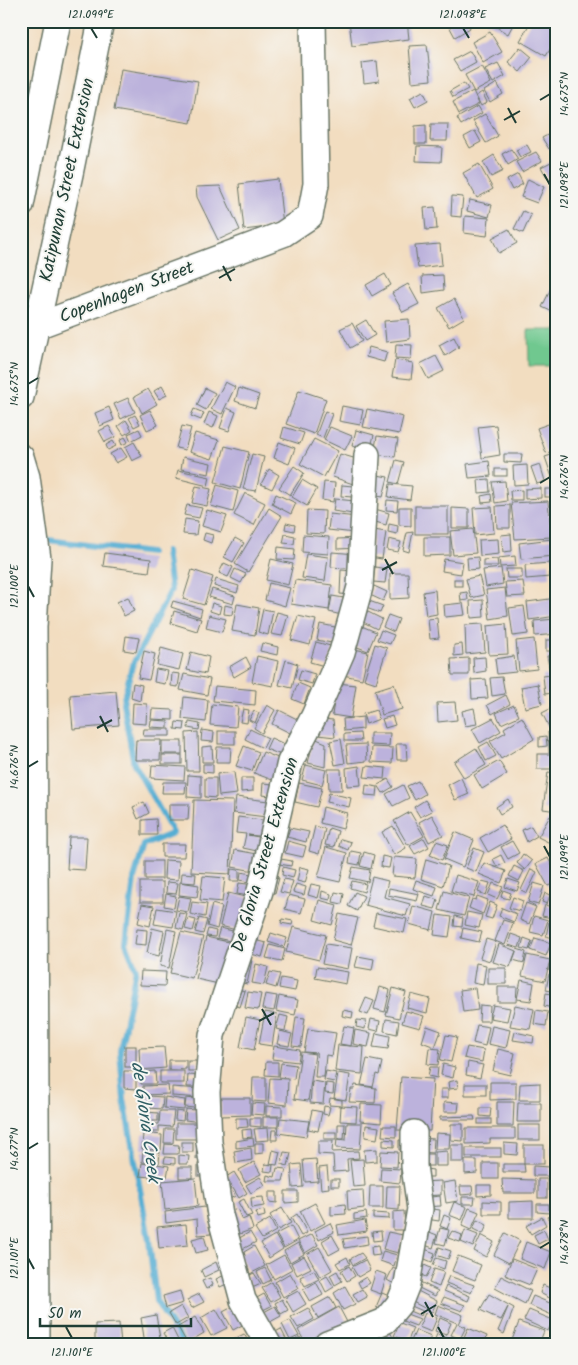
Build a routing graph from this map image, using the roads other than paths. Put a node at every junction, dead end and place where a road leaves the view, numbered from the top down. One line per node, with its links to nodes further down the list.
1 (58, 21): 4 (street)
2 (101, 21): 5 (street, Katipunan Street Extension)
3 (313, 21): 5 (street, Copenhagen Street)
4 (21, 205)
5 (37, 326): 6 (street, Katipunan Street Extension)
6 (22, 389)
7 (367, 455): 13 (street, De Gloria Street Extension)
8 (24, 467): 9 (street)
9 (28, 627): 11 (street)
10 (414, 1133): 14 (street)
11 (29, 1266): 12 (street)
12 (37, 1344)
13 (268, 1344)
14 (327, 1344)

